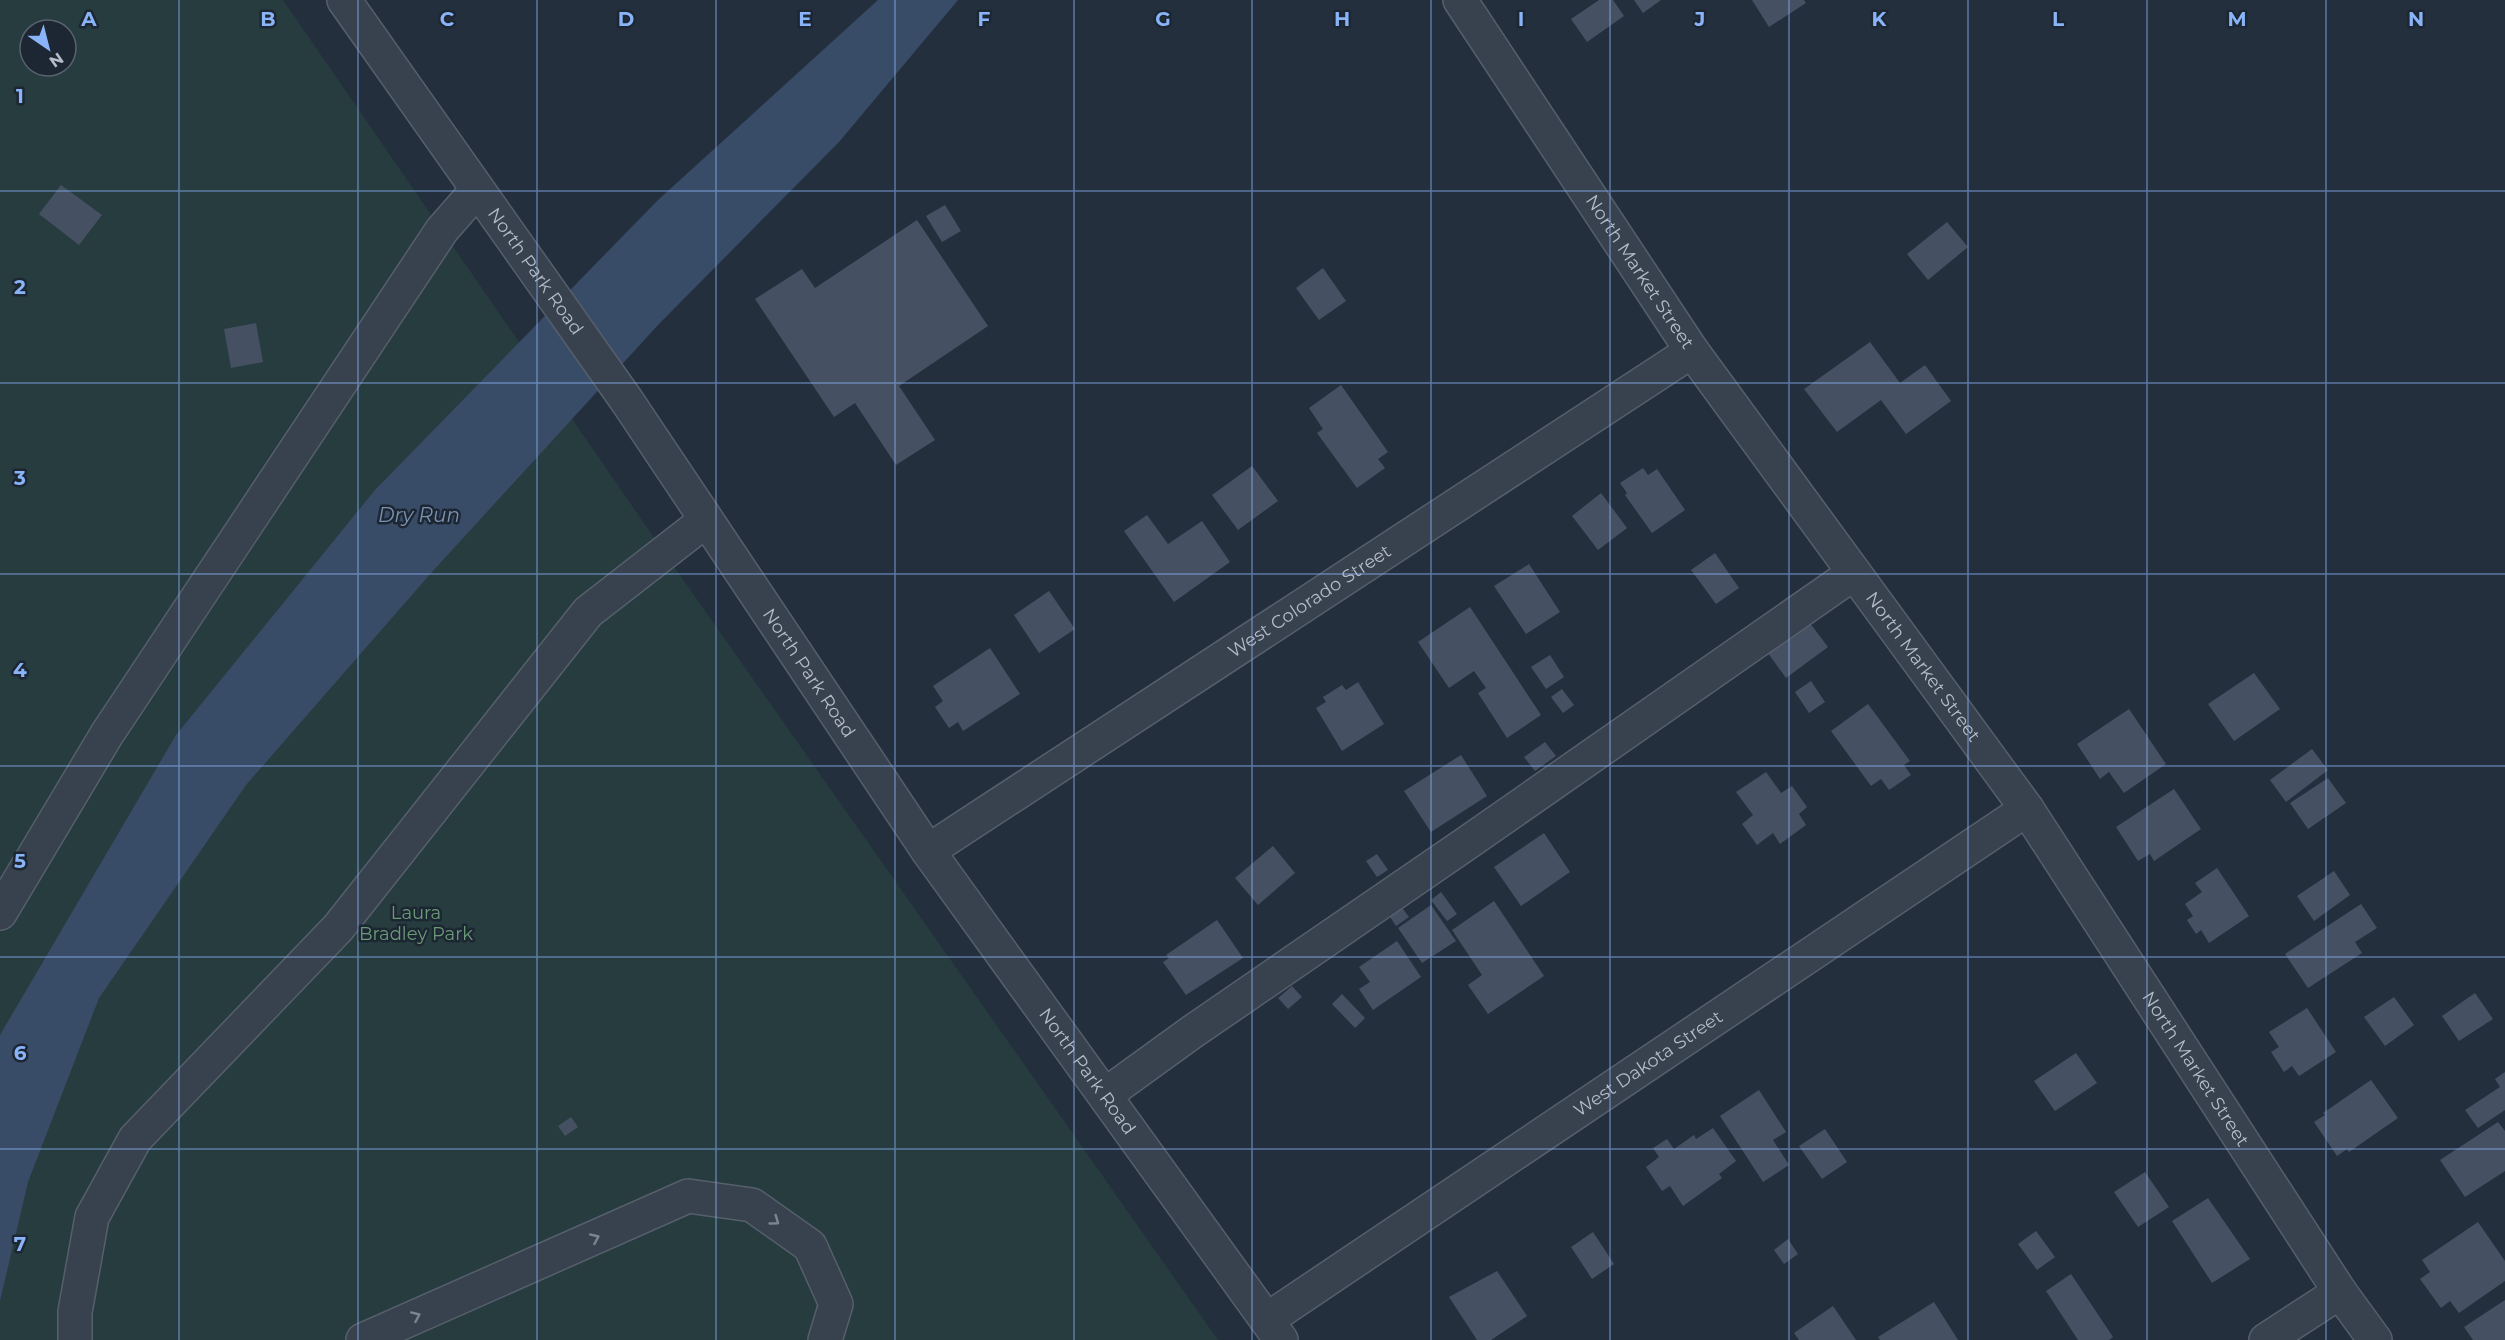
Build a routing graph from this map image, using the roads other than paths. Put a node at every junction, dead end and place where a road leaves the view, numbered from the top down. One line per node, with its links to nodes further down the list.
1 (344, 0): 3 (street, North Park Road)
2 (1460, 0): 4 (street, North Market Street)
3 (477, 190): 5 (street, North Park Road); 9 (street)
4 (1692, 351): 6 (street, North Market Street); 8 (street, West Colorado Street)
5 (705, 521): 8 (street, North Park Road); 13 (street)
6 (1854, 573): 7 (street, North Market Street); 10 (street)
7 (2027, 808): 11 (street, North Market Street); 12 (street, West Dakota Street)
8 (927, 851): 10 (street, North Park Road)
9 (0, 913)
10 (1104, 1095): 12 (street, North Park Road)
11 (2340, 1292): 16 (street); 17 (street, North Market Street)
12 (1274, 1330)
13 (75, 1340)
14 (363, 1340): 15 (street, one-way to 15)
15 (825, 1340)
16 (2266, 1340)
17 (2375, 1340)

